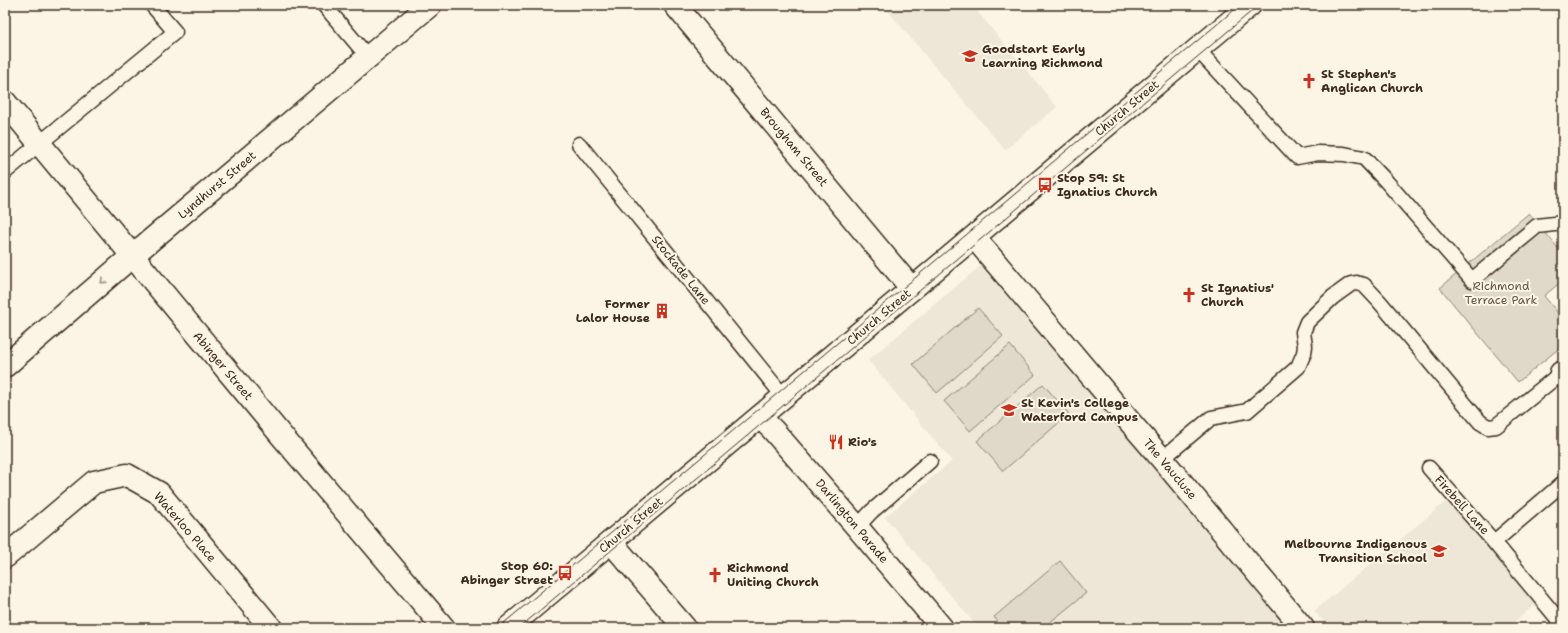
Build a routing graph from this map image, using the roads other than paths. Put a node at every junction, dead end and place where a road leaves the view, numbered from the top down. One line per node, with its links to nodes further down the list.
1 (152, 5): 9 (lane)
2 (324, 5): 7 (lane)
3 (430, 5): 7 (street, Lyndhurst Street)
4 (675, 5): 15 (street, Brougham Street)
5 (1250, 5): 6 (street, Church Street)
6 (1197, 49): 12 (lane); 13 (street, Church Street)
7 (368, 57): 14 (street, Lyndhurst Street)
8 (5, 102): 9 (street, Abinger Street)
9 (39, 144): 11 (lane); 14 (street, Abinger Street)
10 (579, 144): 18 (lane, Stockade Lane)
11 (5, 172)
12 (1563, 223)
13 (974, 237): 15 (street, Church Street); 20 (street, The Vaucluse)
14 (132, 256): 16 (street, Lyndhurst Street, one-way to 16); 30 (street, Abinger Street)
15 (912, 289): 18 (street, Church Street)
16 (5, 366)
17 (1562, 374): 20 (lane)
18 (784, 397): 19 (street, Church Street)
19 (760, 417): 24 (street, Darlington Parade); 25 (street, Church Street)
20 (1162, 459): 34 (street, The Vaucluse)
21 (930, 461): 24 (lane)
22 (1429, 468): 26 (lane, Firebell Lane)
23 (1563, 483): 26 (lane, Firebell Lane)
24 (857, 527): 33 (street, Darlington Parade)
25 (611, 542): 31 (street, Church Street); 32 (street)
26 (1494, 542): 28 (lane, Firebell Lane)
27 (5, 557): 29 (street, Waterloo Place)
28 (1563, 625)
29 (271, 628)
30 (444, 628)
31 (508, 628)
32 (685, 628)
33 (942, 628)
34 (1303, 628)

